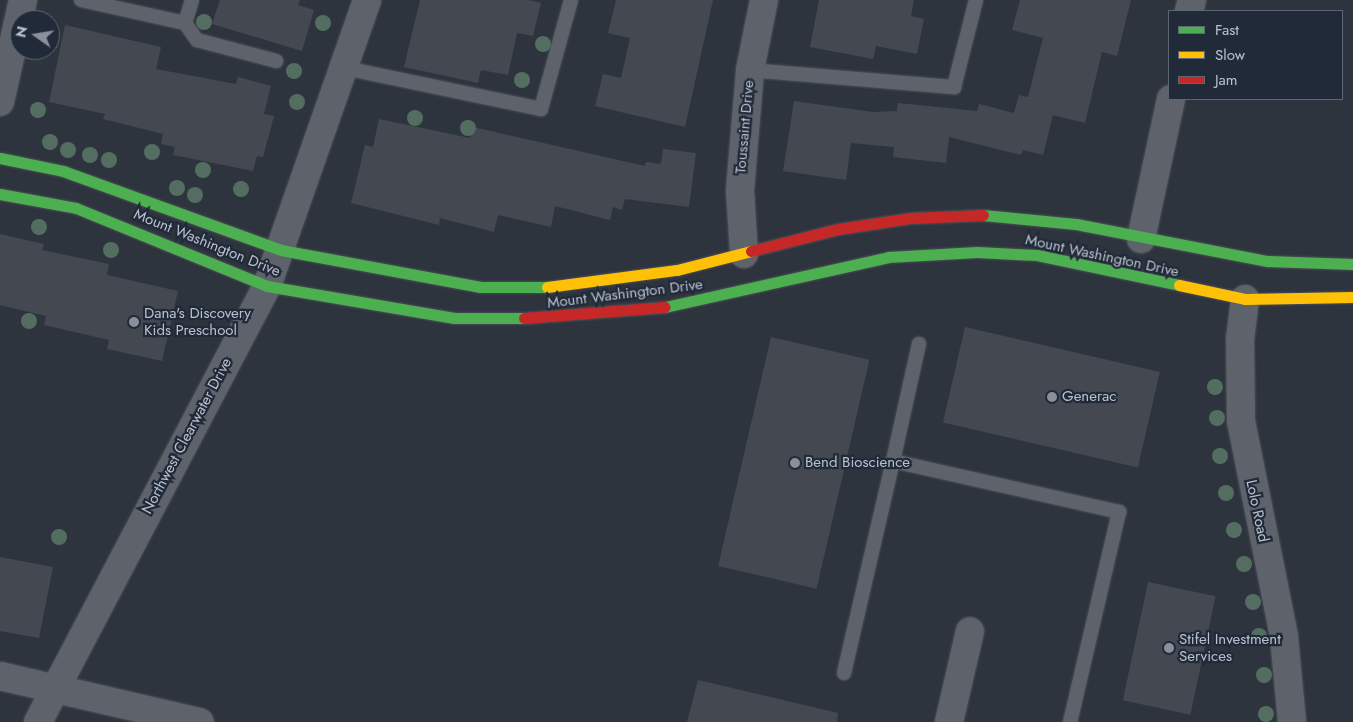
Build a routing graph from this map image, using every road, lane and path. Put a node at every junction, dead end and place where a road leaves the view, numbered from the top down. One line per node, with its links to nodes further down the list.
1 (23, 0): 13 (street)
2 (81, 0): 8 (lane)
3 (192, 0): 8 (lane)
4 (367, 0): 10 (street, Northwest Clearwater Drive)
5 (570, 0): 10 (lane)
6 (764, 0): 11 (street, Toussaint Drive)
7 (976, 0): 11 (lane)
8 (185, 23): 9 (lane)
9 (276, 62)
10 (345, 68): 17 (street, Northwest Clearwater Drive)
11 (750, 70): 18 (street, Toussaint Drive)
12 (1171, 100): 16 (street)
13 (0, 102)
14 (0, 158): 17 (main road, Mount Washington Drive)
15 (0, 194): 20 (main road, Mount Washington Drive)
16 (1141, 239): 18 (main road, Mount Washington Drive); 19 (main road, Mount Washington Drive)
17 (281, 250): 18 (main road, Mount Washington Drive); 20 (street, Northwest Clearwater Drive)
18 (744, 254)
19 (1353, 264)
20 (267, 286): 22 (main road, Mount Washington Drive); 28 (street, Northwest Clearwater Drive)
21 (1353, 297): 22 (main road, Mount Washington Drive)
22 (1245, 298): 33 (street, Lolo Road)
23 (920, 344): 24 (lane)
24 (892, 461): 26 (lane); 32 (lane)
25 (970, 631): 31 (street)
26 (844, 673)
27 (0, 676): 28 (street)
28 (55, 688): 29 (street, Northwest Clearwater Drive); 30 (street)
29 (38, 722)
30 (200, 722)
31 (949, 722)
32 (1070, 722)
33 (1292, 722)

